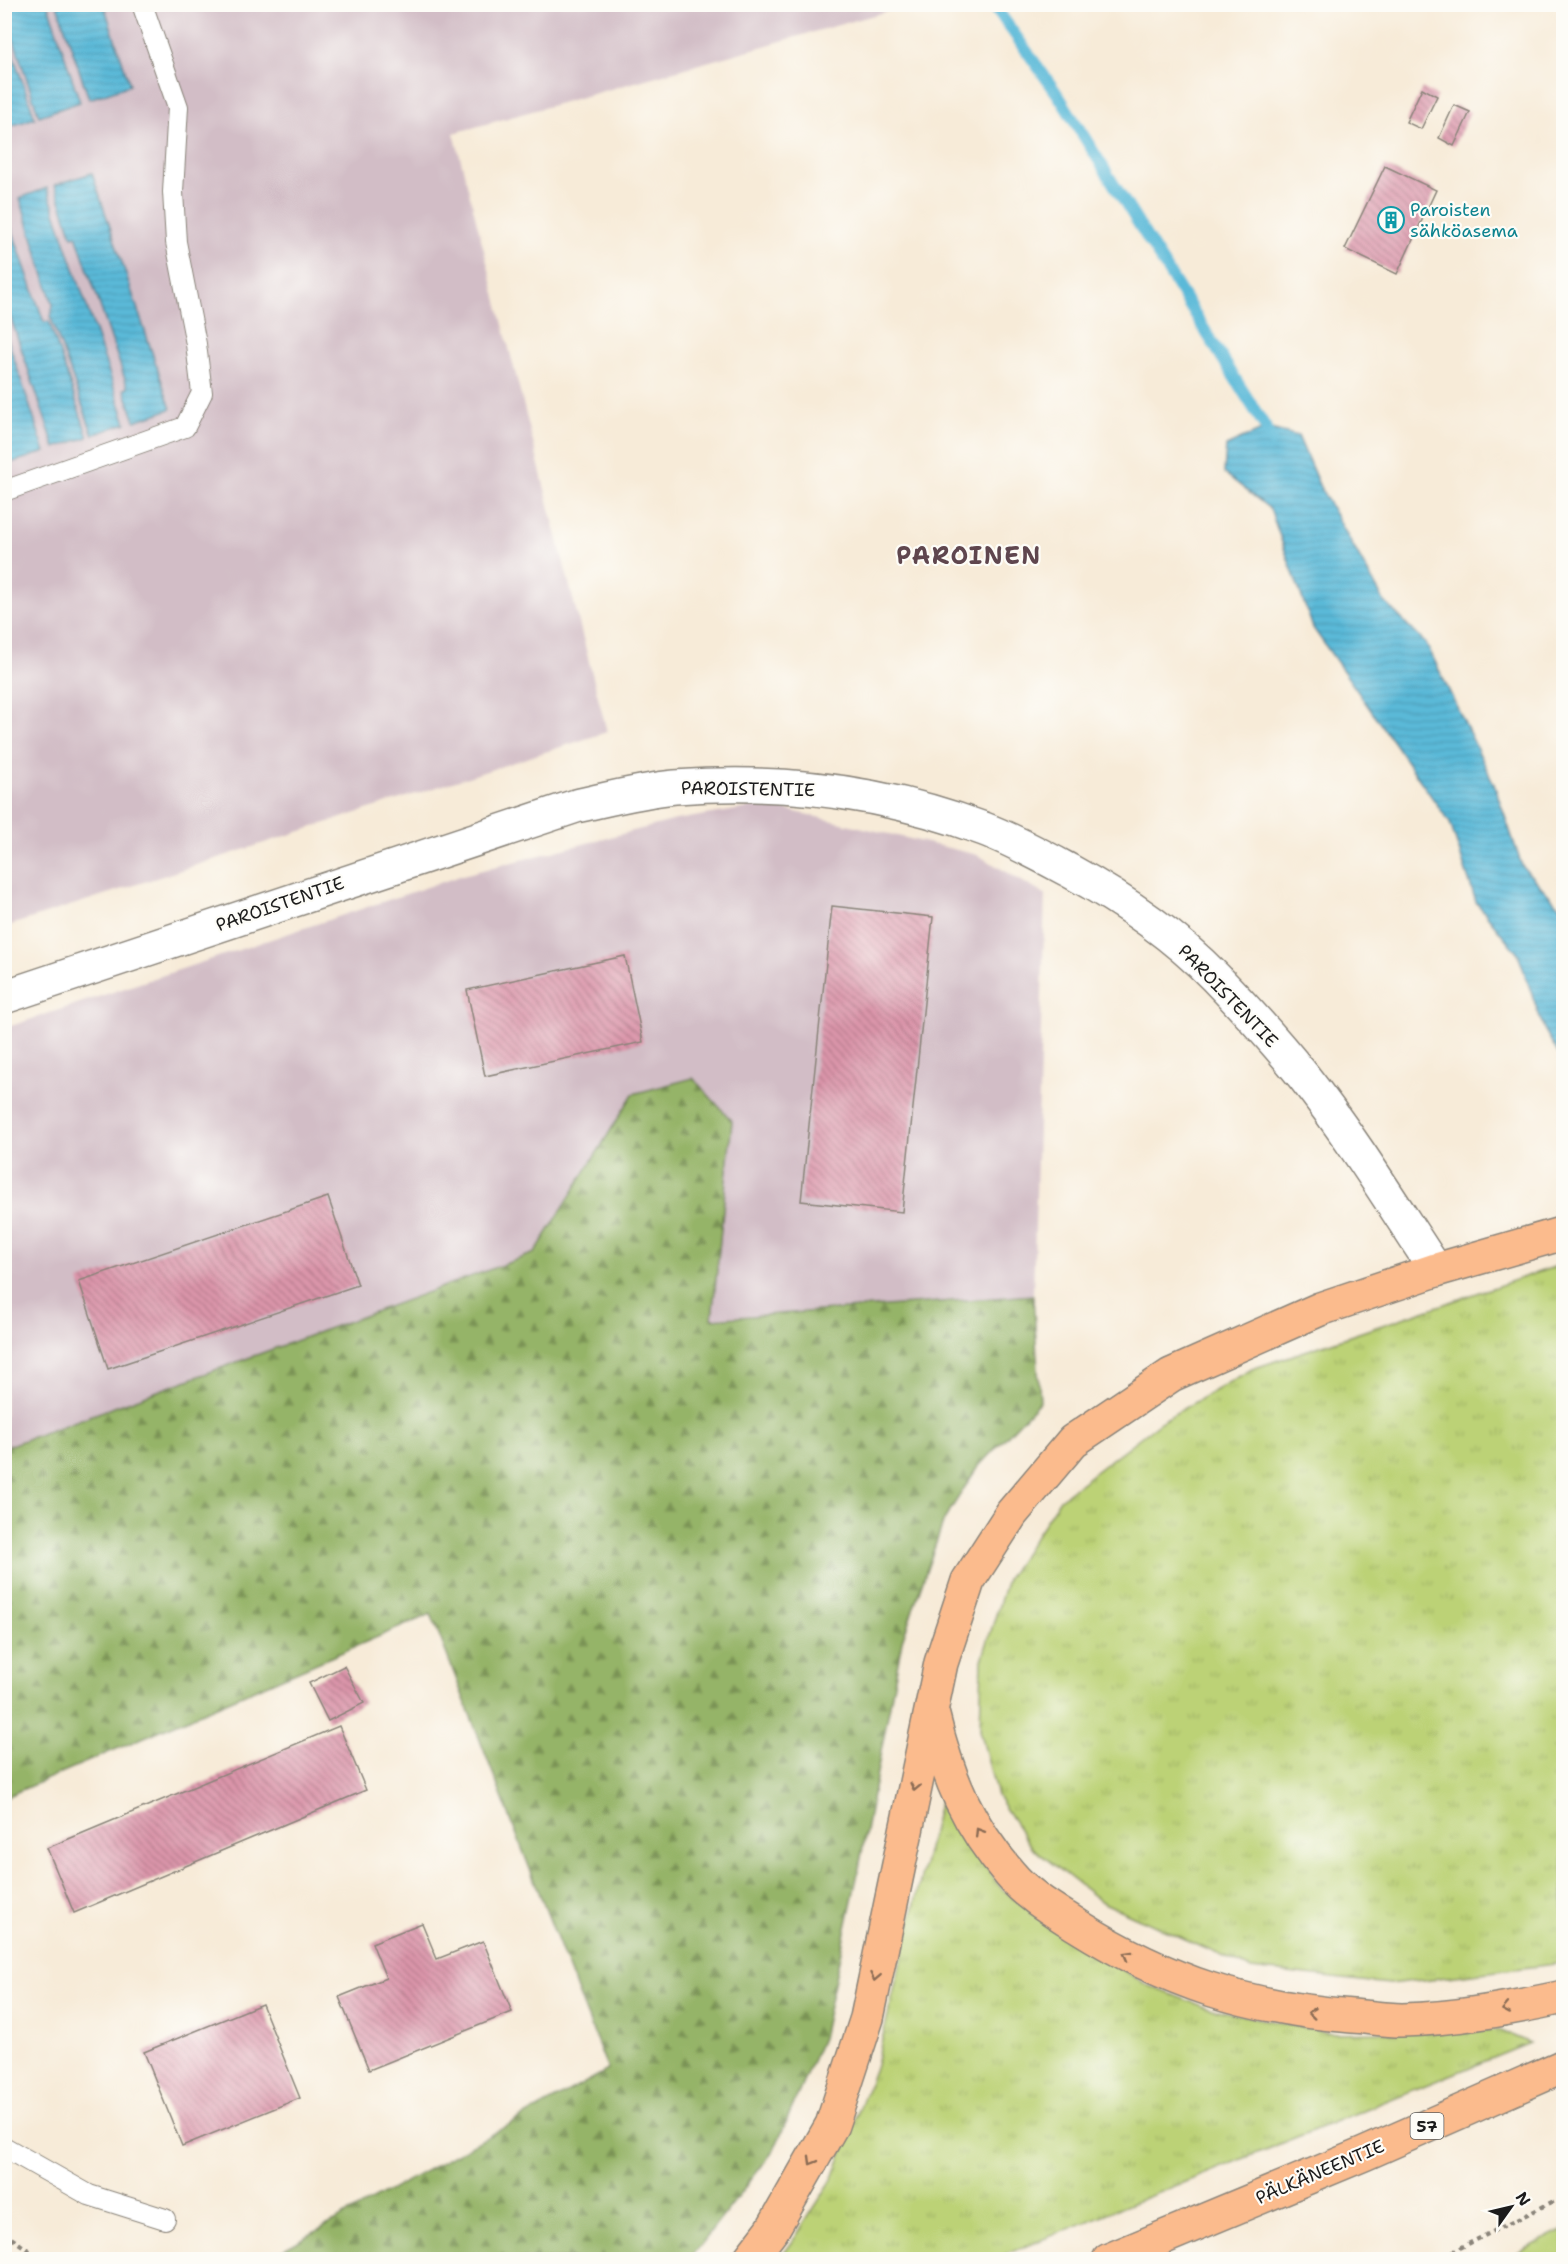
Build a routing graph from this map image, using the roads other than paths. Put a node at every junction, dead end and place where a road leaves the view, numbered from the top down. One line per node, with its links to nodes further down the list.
1 (142, 4): 2 (lane)
2 (4, 491)
3 (4, 997): 5 (street, PAROISTENTIE)
4 (1563, 1233): 5 (main road)
5 (1436, 1270): 6 (main road)
6 (932, 1709): 7 (main road, one-way to 6); 12 (main road, one-way to 12)
7 (1563, 1996)
8 (1563, 2066): 10 (main road, PÄLKÄNEENTIE / 57)
9 (4, 2147): 11 (lane)
10 (1291, 2185): 13 (main road, PÄLKÄNEENTIE / 57); 14 (main road)
11 (165, 2219)
12 (748, 2259)
13 (1109, 2259)
14 (1174, 2259)

